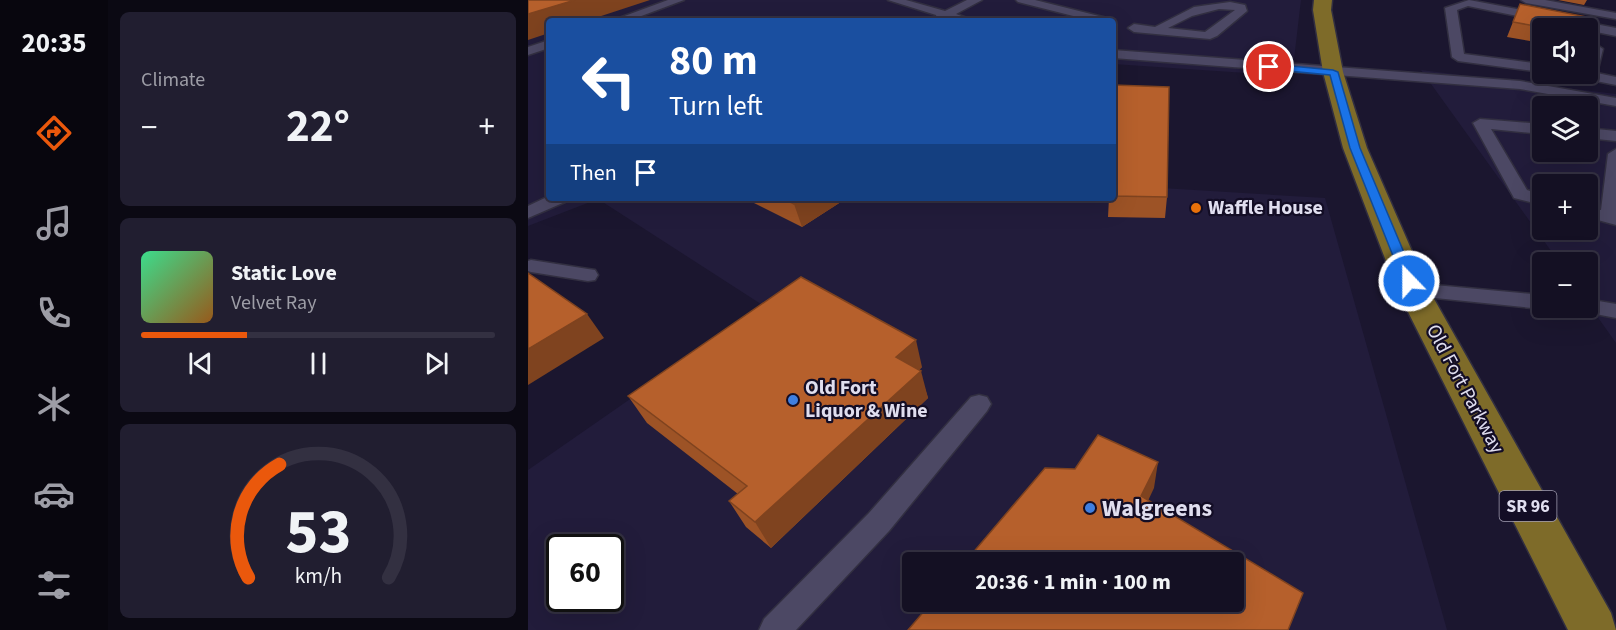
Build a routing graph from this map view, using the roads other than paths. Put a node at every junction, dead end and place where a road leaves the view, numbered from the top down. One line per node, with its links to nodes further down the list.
1 (679, 0): 9 (lane)
2 (894, 0): 7 (lane)
3 (976, 0): 7 (lane)
4 (1022, 0): 12 (lane)
5 (1323, 0): 23 (main road, Old Fort Parkway / SR 96)
6 (1526, 0): 8 (lane)
7 (946, 14): 10 (lane); 11 (lane)
8 (1616, 16)
9 (626, 18)
10 (938, 18)
11 (959, 18)
12 (1095, 18)
13 (1532, 21): 22 (lane)
14 (1116, 28): 18 (lane)
15 (1159, 29): 15 (lane); 18 (lane)
16 (1616, 32): 17 (lane)
17 (1600, 39): 19 (lane)
18 (1123, 43): 23 (lane)
19 (1598, 44)
20 (546, 45): 21 (lane)
21 (528, 51)
22 (1532, 67)
23 (1333, 72): 26 (lane); 37 (main road, Old Fort Parkway / SR 96)
24 (1598, 77): 25 (lane)
25 (1616, 81)
26 (1616, 102)
27 (1532, 128): 31 (lane)
28 (1598, 134): 29 (lane)
29 (1616, 136)
30 (1616, 154): 34 (lane)
31 (1532, 197)
32 (553, 201): 33 (lane)
33 (528, 213)
34 (1612, 219)
35 (531, 266): 36 (lane)
36 (588, 275)
37 (1413, 290): 38 (lane); 43 (main road, Old Fort Parkway / SR 96)
38 (1532, 301)
39 (1598, 308): 40 (lane)
40 (1616, 312)
41 (979, 404): 42 (lane)
42 (775, 630)
43 (1594, 630)

